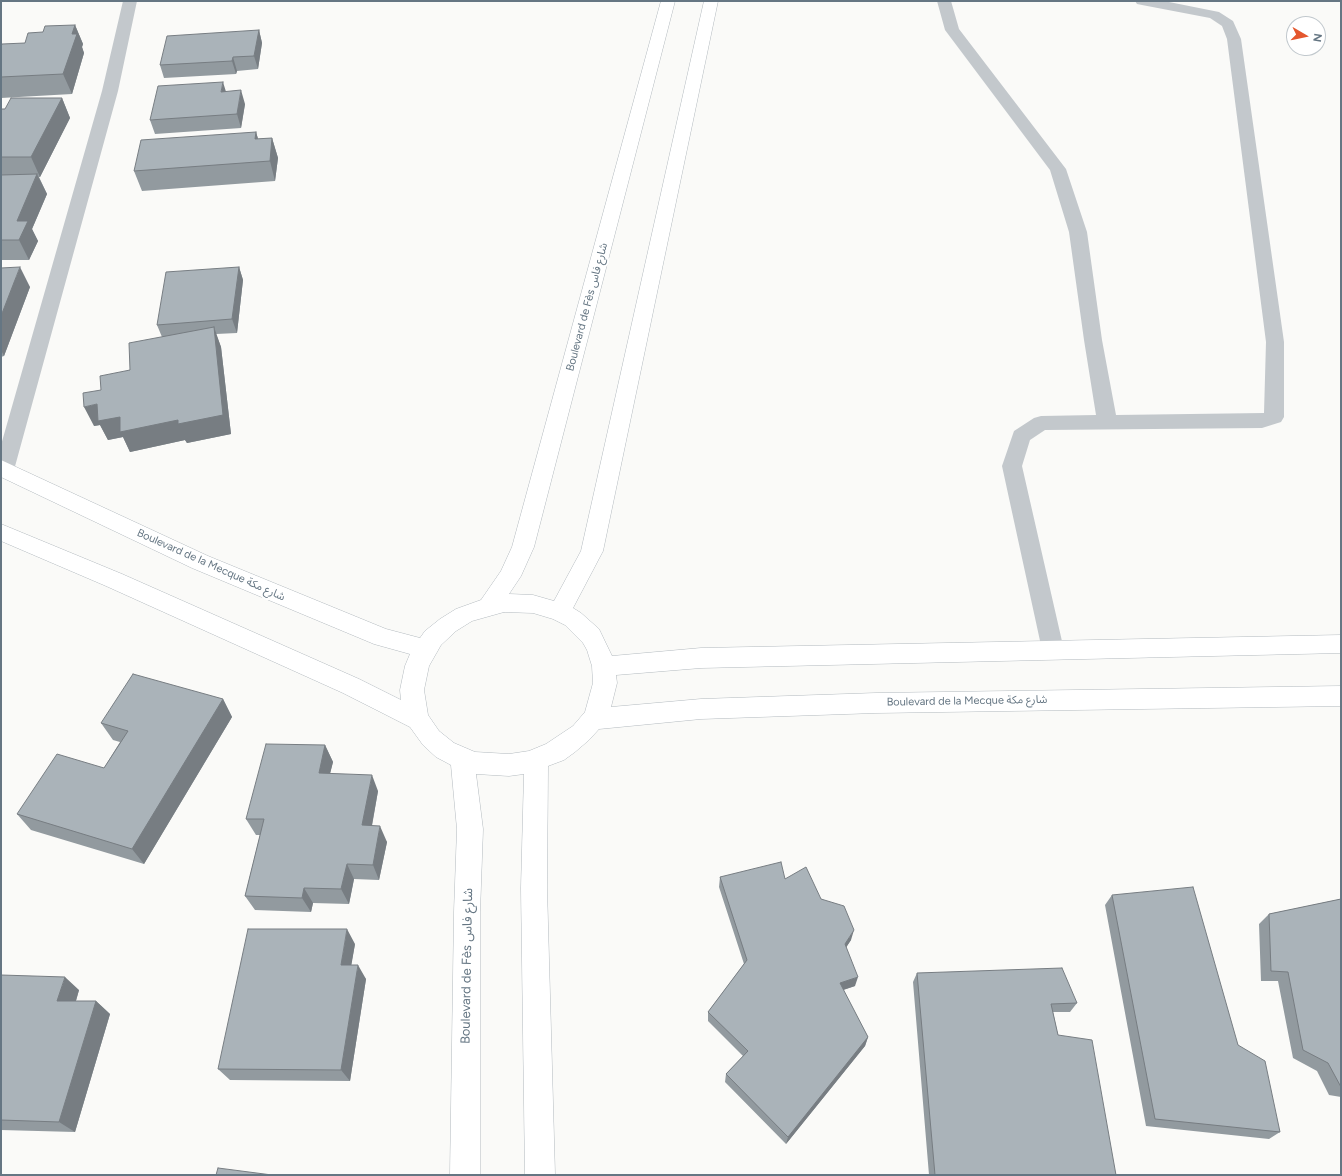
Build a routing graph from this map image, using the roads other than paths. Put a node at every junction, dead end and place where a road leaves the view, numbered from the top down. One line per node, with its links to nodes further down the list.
1 (130, 1): 7 (street)
2 (668, 1): 9 (main road, Boulevard de Fès شارع فاس)
3 (711, 1): 10 (main road)
4 (944, 1): 6 (street)
5 (1142, 1): 6 (street)
6 (1106, 422): 13 (street)
7 (3, 469): 12 (main road, Boulevard de la Mecque شارع مكة)
8 (1, 532): 17 (main road)
9 (489, 606): 10 (main road); 12 (main road)
10 (560, 612): 14 (main road)
11 (1341, 644): 13 (main road)
12 (426, 649): 17 (main road)
13 (1053, 650): 14 (main road)
14 (604, 666): 16 (main road)
15 (1341, 696): 16 (main road, Boulevard de la Mecque شارع مكة)
16 (593, 719): 19 (main road)
17 (418, 720): 18 (main road)
18 (462, 758): 19 (main road); 20 (main road, Boulevard de Fès شارع فاس)
19 (536, 760): 21 (main road)
20 (465, 1175)
21 (540, 1175)

